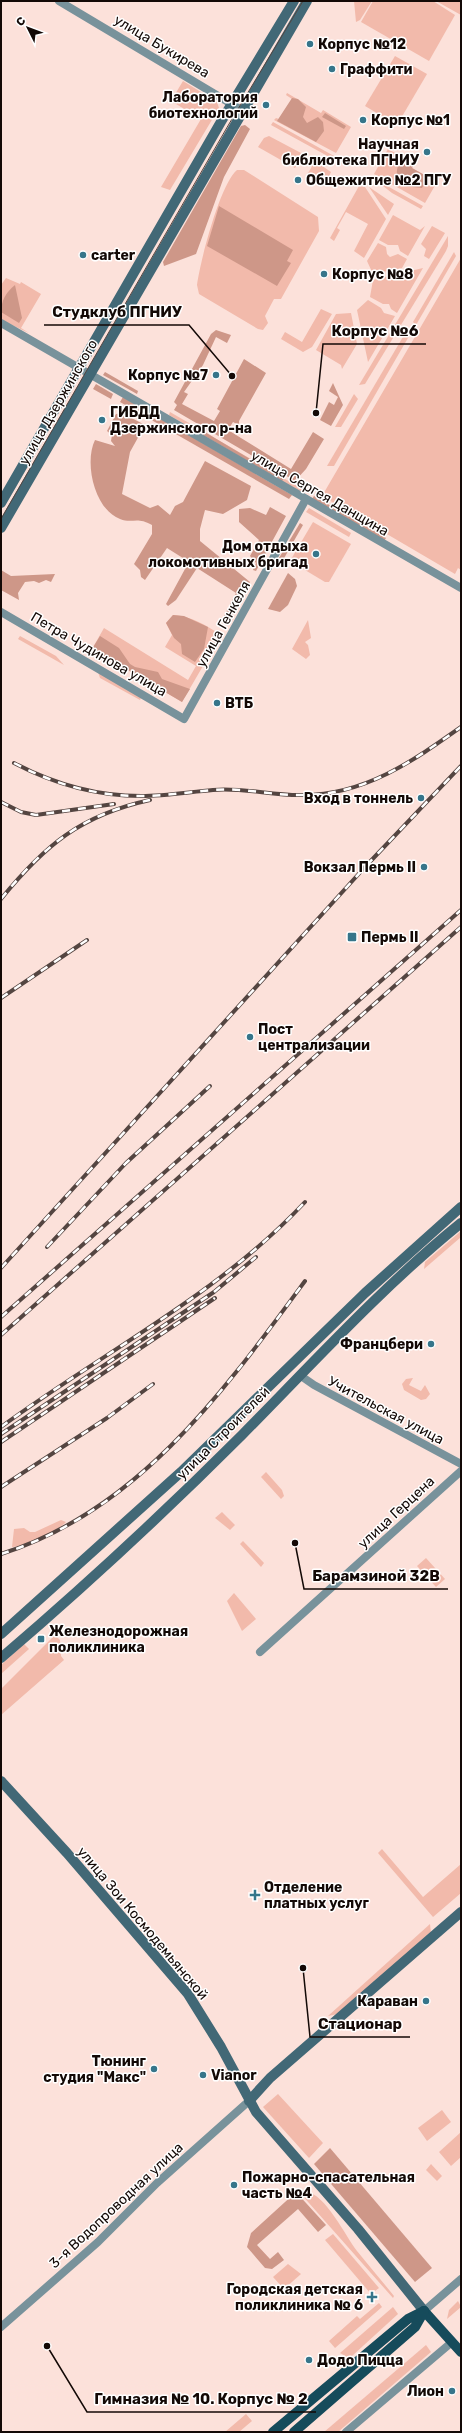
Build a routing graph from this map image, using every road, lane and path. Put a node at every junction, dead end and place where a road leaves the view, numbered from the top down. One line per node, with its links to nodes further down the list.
1 (59, 1): 4 (street, улица Букирева)
2 (294, 1): 4 (main road, улица Дзержинского)
3 (307, 1): 5 (main road, улица Дзержинского)
4 (232, 104): 5 (street, улица Букирева); 7 (main road, улица Дзержинского)
5 (246, 113): 8 (main road, улица Дзержинского)
6 (1, 323): 7 (street, улица Сергея Данщина)
7 (80, 369): 8 (street, улица Сергея Данщина); 10 (main road, улица Дзержинского)
8 (90, 375): 9 (street, улица Сергея Данщина); 11 (main road, улица Дзержинского)
9 (306, 499): 12 (street, улица Сергея Данщина); 14 (street, улица Генкеля)
10 (1, 503)
11 (1, 528)
12 (461, 588)
13 (1, 612): 14 (street, Петра Чудинова улица)
14 (184, 719)
15 (461, 1207): 20 (main road, улица Строителей)
16 (461, 1223): 17 (main road, улица Строителей)
17 (301, 1376): 18 (street, Учительская улица); 22 (main road, улица Строителей)
18 (461, 1464)
19 (461, 1471): 21 (street, улица Герцена)
20 (1, 1634)
21 (260, 1652)
22 (1, 1658)
23 (1, 1781): 25 (main road, улица Зои Космодемьянской)
24 (461, 1912): 25 (main road)
25 (249, 2101): 27 (main road, улица Зои Космодемьянской); 28 (street, 3-я Водопроводная улица)
26 (461, 2279): 27 (street)
27 (424, 2311): 29 (main road, улица Зои Космодемьянской); 31 (main road); 32 (main road)
28 (1, 2327)
29 (452, 2342): 30 (main road, улица Зои Космодемьянской); 33 (street)
30 (461, 2352)
31 (273, 2432)
32 (294, 2432)
33 (346, 2432)

